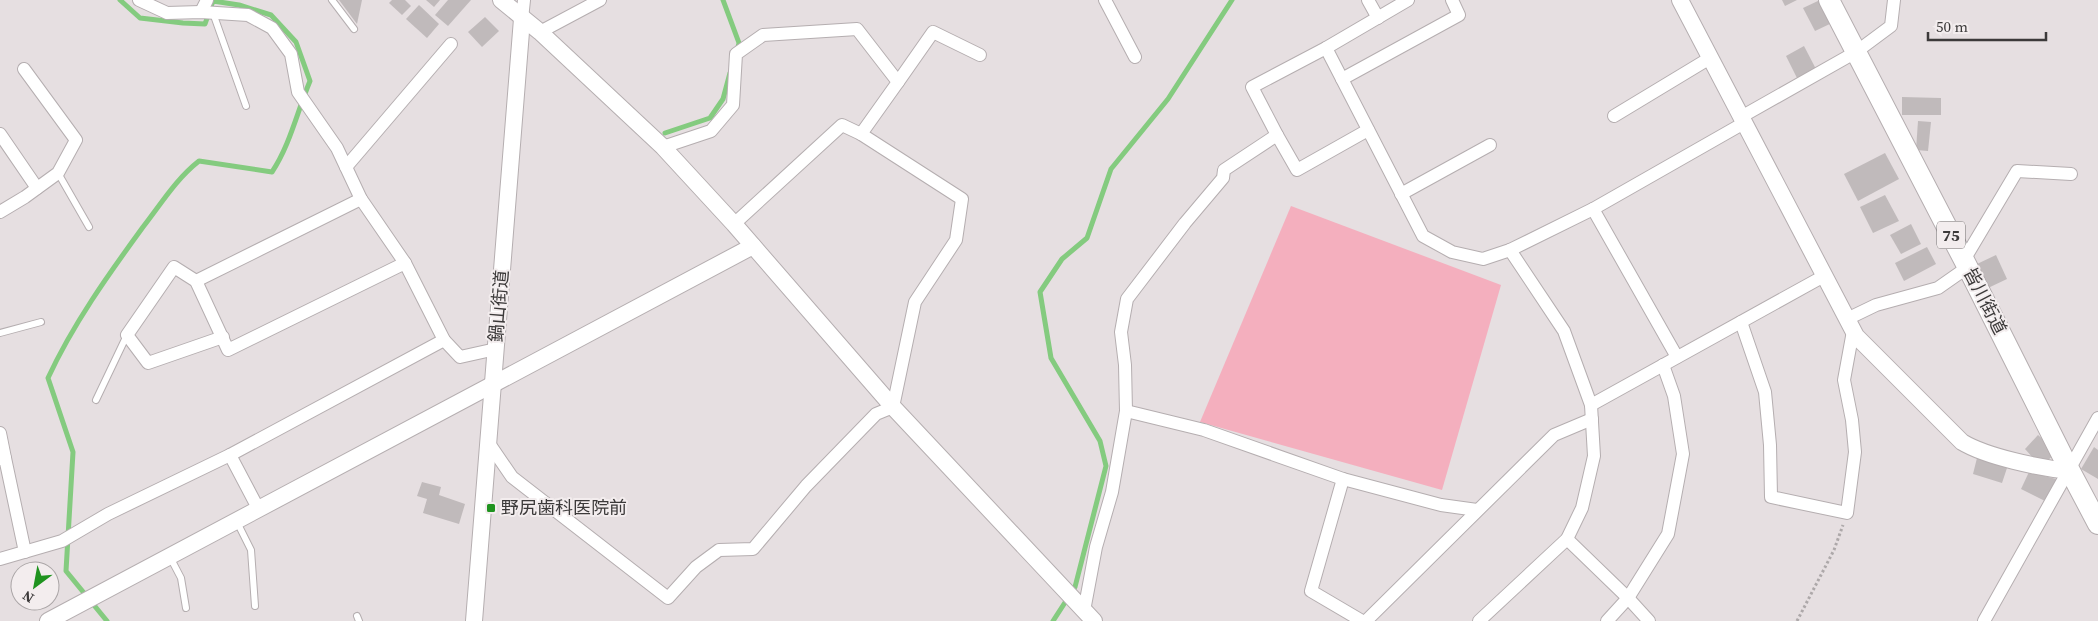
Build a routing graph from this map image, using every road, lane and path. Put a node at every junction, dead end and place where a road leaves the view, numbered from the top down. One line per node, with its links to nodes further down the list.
1 (139, 0): 13 (street)
2 (332, 0): 16 (lane)
3 (502, 0): 15 (street)
4 (524, 0): 15 (street)
5 (600, 0): 17 (street)
6 (1105, 0): 22 (street)
7 (1368, 0): 14 (street)
8 (1408, 0): 14 (street)
9 (1452, 0): 25 (street)
10 (1680, 0): 23 (street)
11 (1829, 0): 20 (main road, 皆川街道 / 75)
12 (1894, 0): 20 (street)
13 (207, 8): 27 (lane); 36 (street)
14 (1378, 18): 19 (street)
15 (522, 19): 17 (street); 59 (street, 鍋山街道)
16 (354, 29)
17 (540, 32): 35 (street)
18 (451, 44): 36 (street)
19 (1326, 48): 25 (street); 33 (street)
20 (1856, 52): 29 (street); 49 (main road, 皆川街道 / 75)
21 (980, 55): 26 (street)
22 (1135, 58)
23 (1710, 58): 28 (street); 29 (street)
24 (24, 69): 37 (street)
25 (1342, 79): 30 (street)
26 (898, 82): 32 (street); 35 (street)
27 (246, 106)
28 (1614, 116)
29 (1742, 120): 42 (street); 50 (street)
30 (1368, 130): 33 (street); 40 (street)
31 (0, 134): 39 (street)
32 (861, 134): 44 (street); 65 (street)
33 (1277, 135): 66 (street)
34 (1490, 145): 40 (street)
35 (662, 147): 44 (street)
36 (346, 166): 41 (street)
37 (58, 172): 39 (street); 45 (lane)
38 (2071, 174): 49 (street)
39 (37, 188): 43 (street)
40 (1401, 194): 47 (street)
41 (361, 199): 48 (street); 51 (street)
42 (1593, 209): 47 (street); 60 (street)
43 (0, 212)
44 (734, 224): 46 (street)
45 (89, 227)
46 (753, 246): 62 (street); 65 (street)
47 (1510, 250): 64 (street)
48 (405, 263): 57 (street); 58 (street)
49 (1966, 264): 54 (street); 73 (main road, 皆川街道 / 75)
50 (1824, 276): 53 (street); 54 (street)
51 (196, 281): 56 (street); 57 (street)
52 (41, 322): 55 (lane)
53 (1741, 322): 60 (street); 77 (street)
54 (1850, 325): 73 (street); 77 (street)
55 (0, 333)
56 (127, 335): 57 (street); 63 (lane)
57 (223, 337)
58 (444, 340): 59 (street); 71 (street)
59 (496, 349): 62 (street, 鍋山街道)
60 (1677, 357): 61 (street)
61 (1663, 365): 64 (street); 84 (street)
62 (493, 384): 70 (street, 鍋山街道); 75 (street)
63 (96, 400)
64 (1591, 405): 68 (street)
65 (893, 407): 70 (street); 87 (street)
66 (1126, 411): 74 (street); 87 (street)
67 (2098, 418): 73 (street)
68 (1592, 419): 76 (street); 80 (street)
69 (0, 433): 72 (street)
70 (488, 442): 89 (street, 鍋山街道)
71 (230, 455): 75 (street); 81 (street)
72 (2, 458): 81 (street)
73 (2070, 471): 79 (main road, 皆川街道 / 75); 95 (street)
74 (1343, 479): 76 (street); 90 (street)
75 (259, 510): 78 (street)
76 (1477, 510): 90 (street)
77 (1848, 513): 94 (path)
78 (237, 522): 82 (street); 85 (lane)
79 (2098, 524)
80 (1567, 539): 84 (street); 91 (street)
81 (25, 552): 83 (street)
82 (170, 557): 86 (lane); 88 (street)
83 (0, 559)
84 (1628, 598): 92 (street); 93 (street)
85 (255, 606)
86 (186, 608)
87 (1089, 616)
88 (48, 621)
89 (474, 621)
90 (1364, 621)
91 (1479, 621)
92 (1607, 621)
93 (1649, 621)
94 (1796, 621)
95 (1984, 621)

